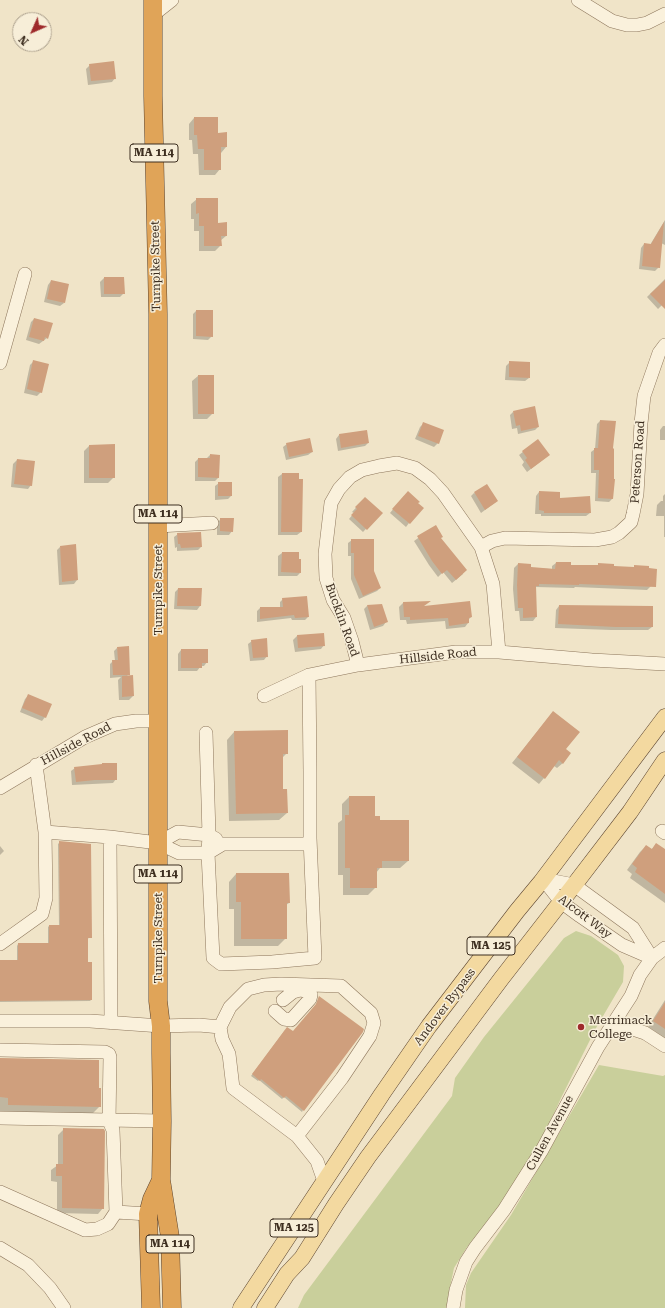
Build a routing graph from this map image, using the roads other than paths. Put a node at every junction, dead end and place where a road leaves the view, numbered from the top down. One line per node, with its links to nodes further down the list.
1 (172, 0): 3 (street)
2 (578, 0): 4 (street)
3 (153, 7): 9 (highway, Turnpike Street / MA 114)
4 (665, 14)
5 (25, 274): 7 (street)
6 (665, 345): 10 (street, Peterson Road)
7 (0, 363)
8 (212, 524): 9 (street)
9 (158, 526): 17 (highway, Turnpike Street / MA 114)
10 (481, 547): 11 (street, Bucklin Road); 13 (street, Bucklin Road)
11 (499, 652): 12 (street, Hillside Road); 13 (street, Hillside Road)
12 (665, 664)
13 (358, 665): 14 (street, Hillside Road)
14 (309, 675): 15 (street, Hillside Road); 27 (street)
15 (264, 696)
16 (665, 717): 29 (main road, Andover Bypass / MA 125)
17 (158, 720): 20 (street, Hillside Road); 25 (highway, Turnpike Street / MA 114)
18 (206, 733): 23 (street)
19 (665, 760): 30 (main road, MA 125)
20 (36, 765): 21 (street, Hillside Road); 22 (street)
21 (0, 788)
22 (45, 832): 24 (street); 32 (street)
23 (209, 835): 25 (street); 26 (street); 28 (street)
24 (110, 837): 25 (street); 36 (street)
25 (158, 843): 28 (street); 38 (highway, Turnpike Street / MA 114)
26 (223, 844): 27 (street); 28 (street)
27 (310, 844): 28 (street)
28 (208, 853)
29 (543, 879): 30 (street, Alcott Way); 31 (street, Alcott Way); 47 (main road, Andover Bypass / MA 125)
30 (574, 885): 31 (main road, MA 125); 34 (street, Alcott Way)
31 (561, 902): 34 (street, Alcott Way); 52 (main road, MA 125)
32 (0, 944)
33 (665, 948): 34 (street)
34 (652, 958): 37 (street, Cullen Avenue)
35 (0, 1022): 36 (street)
36 (111, 1023): 38 (street)
37 (613, 1025): 40 (street); 61 (street, Cullen Avenue)
38 (161, 1026): 39 (street); 44 (highway, Turnpike Street / MA 114)
39 (220, 1027): 45 (street); 45 (street)
40 (665, 1046)
41 (0, 1050): 43 (street)
42 (0, 1118): 43 (street)
43 (109, 1121): 44 (street); 49 (street)
44 (162, 1121): 46 (highway, Turnpike Street / MA 114)
45 (297, 1136): 47 (street)
46 (161, 1180): 50 (highway, Turnpike Street / MA 114); 54 (highway, Turnpike Street / MA 114)
47 (324, 1182): 53 (main road, Andover Bypass / MA 125)
48 (0, 1192): 49 (street)
49 (116, 1212): 50 (street)
50 (148, 1214): 56 (highway, Turnpike Street / MA 114)
51 (0, 1248): 55 (street)
52 (302, 1258): 59 (main road, MA 125); 60 (main road, MA 125)
53 (263, 1274): 57 (main road); 58 (main road, Andover Bypass / MA 125)
54 (175, 1305)
55 (64, 1308)
56 (151, 1308)
57 (230, 1308)
58 (241, 1308)
59 (266, 1308)
60 (277, 1308)
61 (454, 1308)

